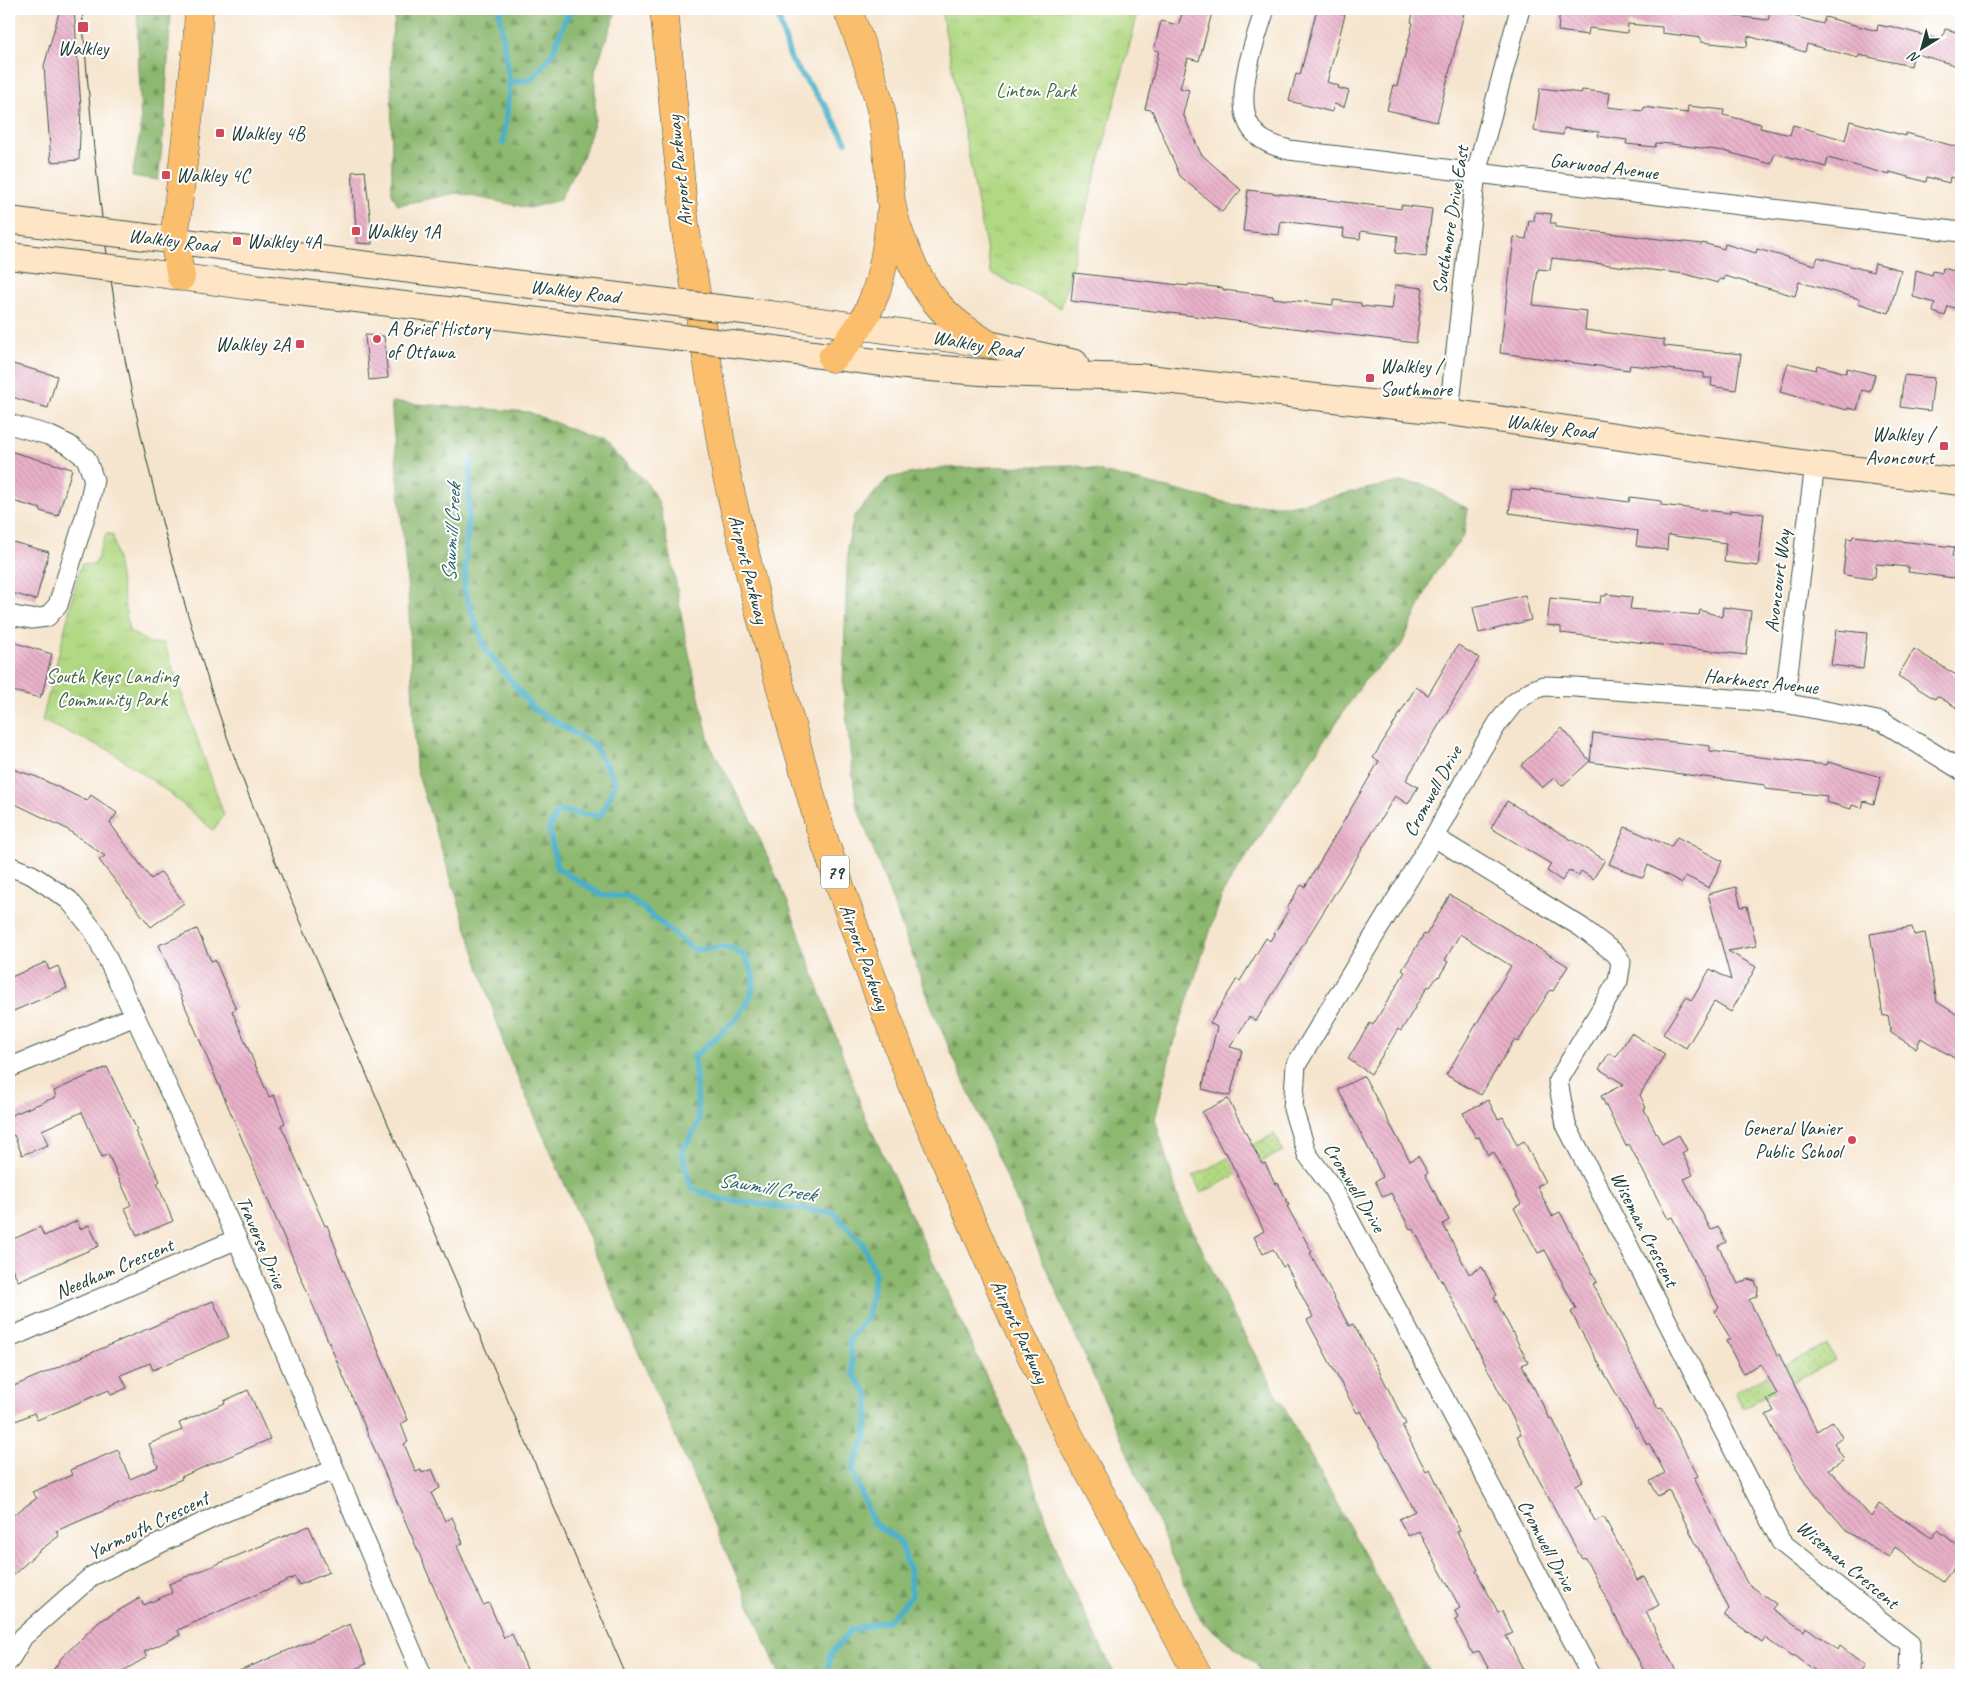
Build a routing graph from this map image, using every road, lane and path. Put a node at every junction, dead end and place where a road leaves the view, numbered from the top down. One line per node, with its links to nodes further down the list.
1 (199, 9): 10 (highway)
2 (664, 9): 34 (highway, Airport Parkway / 79)
3 (847, 9): 7 (highway)
4 (1265, 9): 6 (street, Garwood Avenue)
5 (1520, 9): 6 (street, Southmore Drive East)
6 (1476, 173): 9 (street, Garwood Avenue); 17 (street, Southmore Drive East)
7 (891, 201): 13 (highway); 14 (highway)
8 (9, 220): 10 (main road, Walkley Road, bridge)
9 (1961, 232)
10 (182, 241): 12 (highway); 13 (main road, Walkley Road, bridge)
11 (9, 256): 12 (main road, Walkley Road, bridge)
12 (181, 277): 15 (main road, Walkley Road, bridge)
13 (860, 326): 14 (main road, Walkley Road); 15 (highway)
14 (988, 344): 16 (main road, Walkley Road)
15 (832, 358): 16 (main road, Walkley Road)
16 (1139, 377): 17 (main road, Walkley Road)
17 (1448, 412): 19 (main road, Walkley Road)
18 (9, 424): 21 (street)
19 (1815, 465): 20 (main road, Walkley Road); 23 (street, Avoncourt Way)
20 (1961, 482)
21 (9, 615)
22 (1542, 686): 23 (street, Harkness Avenue); 25 (street, Cromwell Drive)
23 (1784, 703): 24 (street, Harkness Avenue)
24 (1961, 770)
25 (1434, 837): 35 (street, Cromwell Drive); 36 (street, Wiseman Crescent)
26 (9, 866): 27 (street, Traverse Drive)
27 (135, 1016): 28 (street); 29 (street, Traverse Drive)
28 (9, 1068)
29 (237, 1239): 30 (street, Needham Crescent); 31 (street, Traverse Drive)
30 (9, 1338)
31 (334, 1470): 32 (street, Yarmouth Crescent); 33 (street, Traverse Drive)
32 (9, 1661)
33 (422, 1675)
34 (1198, 1675)
35 (1591, 1675)
36 (1907, 1675)

